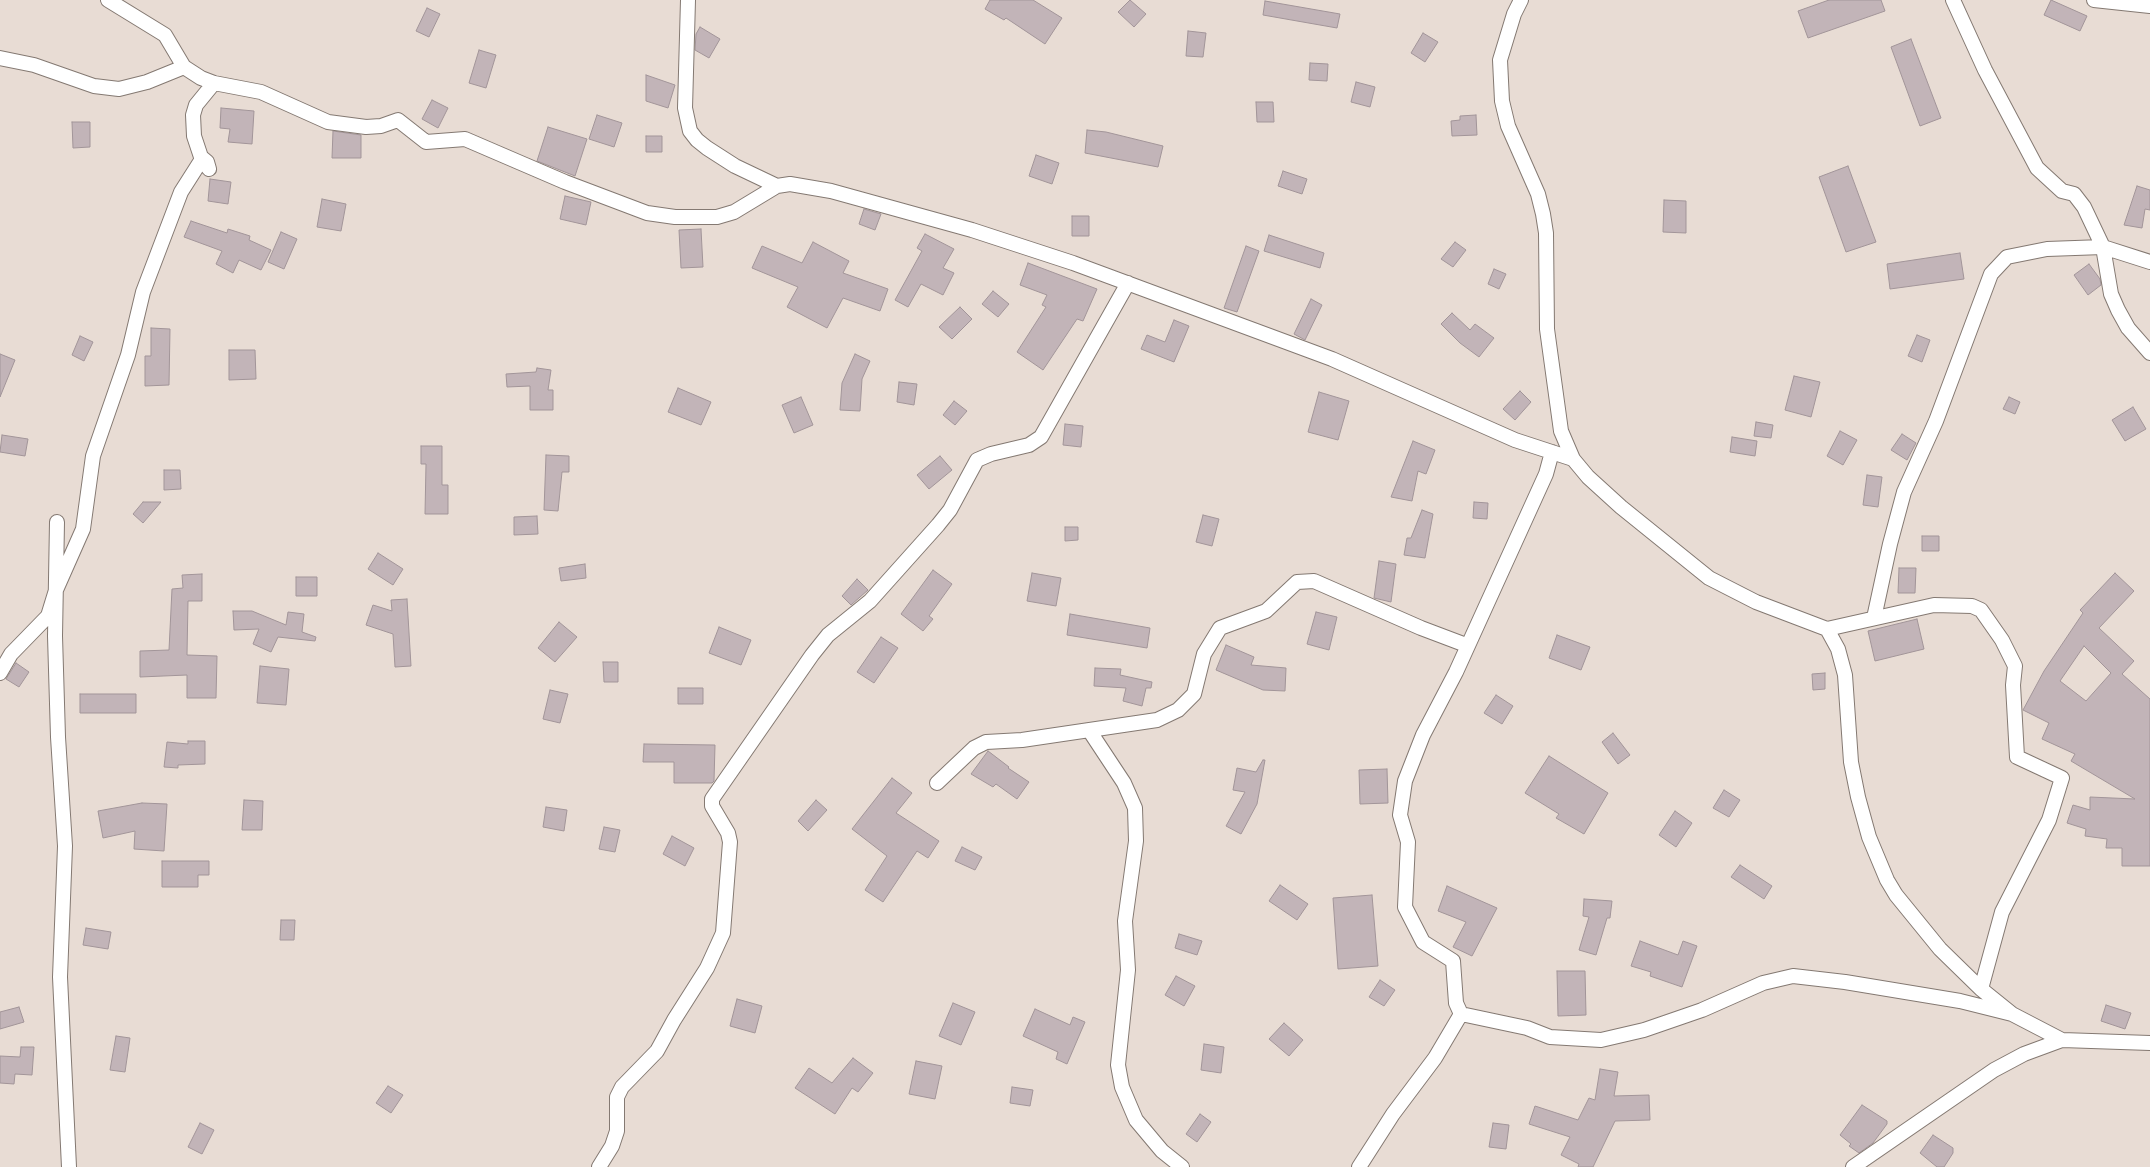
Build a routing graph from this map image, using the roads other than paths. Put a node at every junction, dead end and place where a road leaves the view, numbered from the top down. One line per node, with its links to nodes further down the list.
1 (108, 0): 8 (street)
2 (688, 0): 10 (street)
3 (1521, 0): 16 (street)
4 (1953, 0): 11 (street)
5 (2094, 0): 6 (street)
6 (2150, 6)
7 (0, 58): 8 (street)
8 (184, 67): 9 (street)
9 (214, 83): 10 (street); 18 (street)
10 (777, 186): 13 (street)
11 (2104, 247): 12 (street); 14 (street); 19 (street)
12 (2150, 262)
13 (1128, 284): 15 (street); 31 (street)
14 (2150, 353)
15 (1552, 452): 16 (street); 21 (street)
16 (1573, 459): 20 (street)
17 (57, 522): 18 (street)
18 (56, 590): 22 (street); 30 (street)
19 (1874, 618): 20 (street); 25 (street)
20 (1827, 629): 25 (street)
21 (1466, 644): 23 (street); 26 (street)
22 (0, 673)
23 (1090, 730): 24 (street); 32 (street)
24 (936, 783)
25 (1981, 989): 27 (street)
26 (1461, 1014): 27 (street); 33 (street)
27 (2012, 1014): 28 (street)
28 (2062, 1040): 29 (street); 34 (street)
29 (2150, 1043)
30 (69, 1167)
31 (599, 1167)
32 (1182, 1167)
33 (1359, 1167)
34 (1853, 1167)

